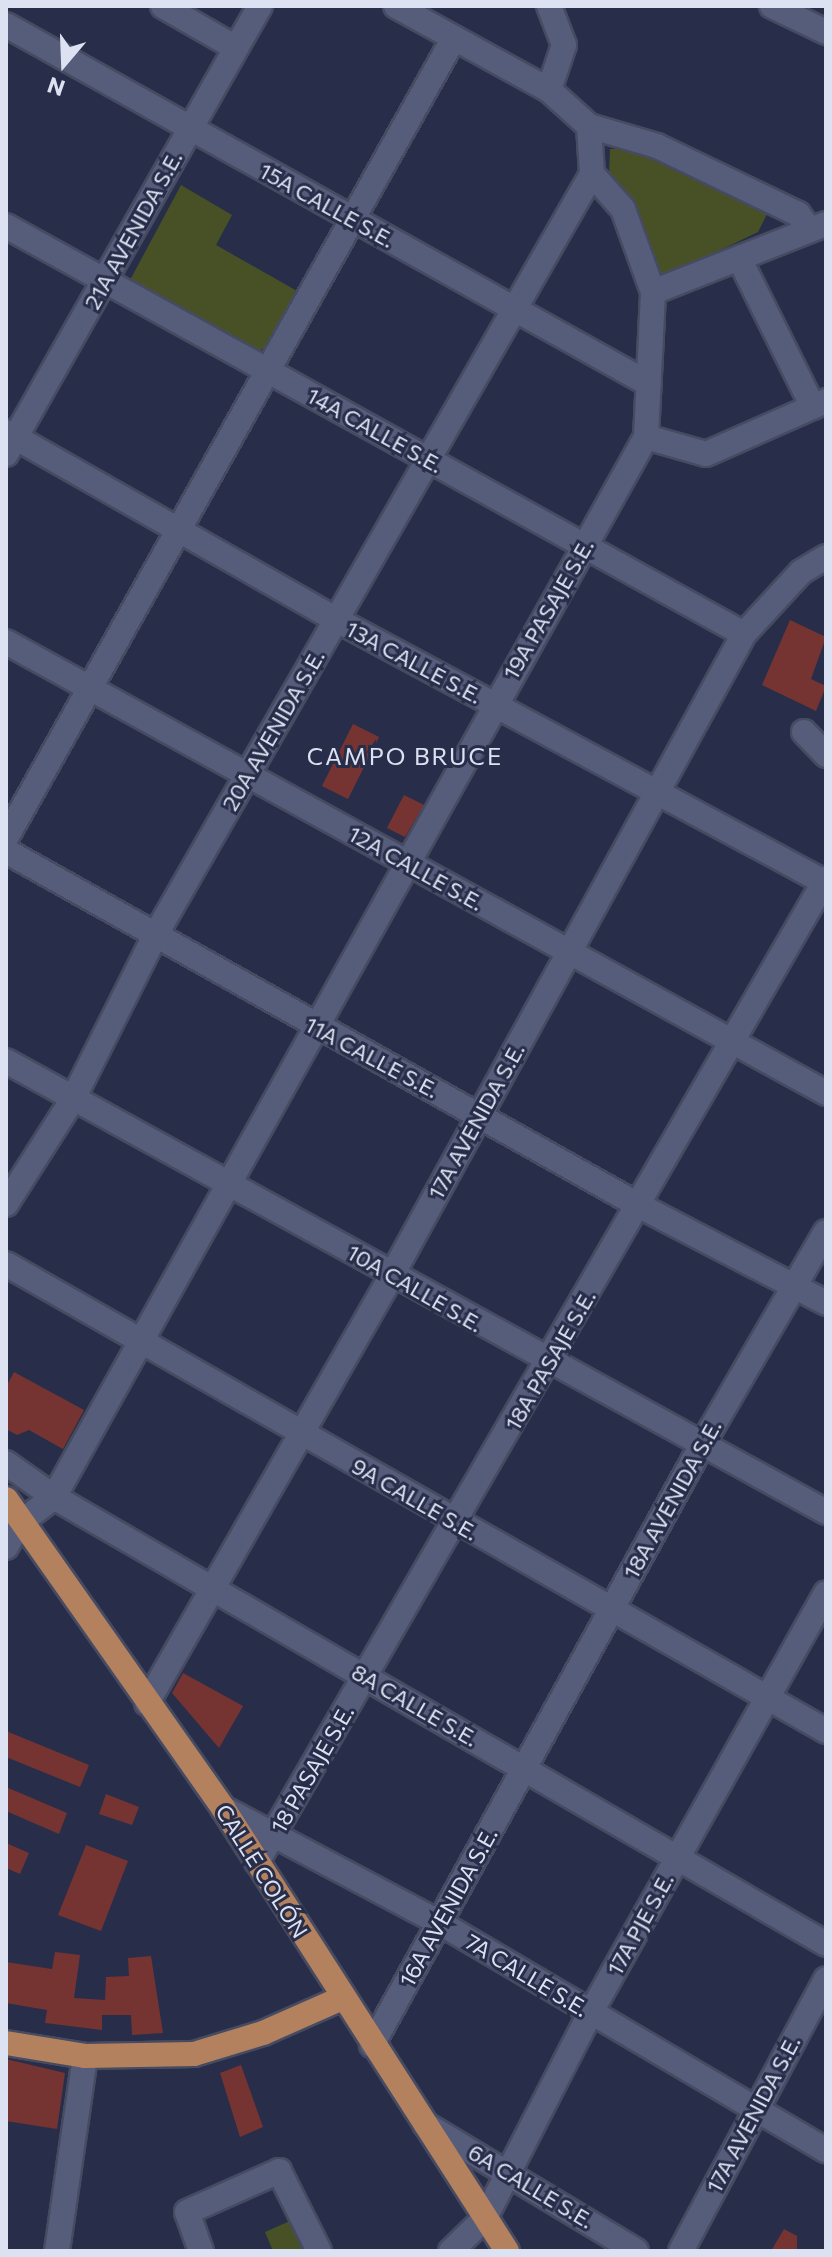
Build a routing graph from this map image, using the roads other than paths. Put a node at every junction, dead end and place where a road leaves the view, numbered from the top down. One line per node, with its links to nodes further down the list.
1 (163, 6): 9 (street)
2 (260, 6): 9 (street, 21A AVENIDA S.E.)
3 (396, 6): 8 (street)
4 (549, 6): 10 (street)
5 (772, 6): 7 (street)
6 (6, 25): 12 (street, 15A CALLE S.E.)
7 (826, 32)
8 (454, 38): 10 (street); 14 (street)
9 (236, 48): 12 (street, 21A AVENIDA S.E.)
10 (549, 90): 11 (street)
11 (589, 126): 13 (street); 16 (street)
12 (190, 128): 14 (street, 15A CALLE S.E.); 18 (street, 21A AVENIDA S.E.)
13 (592, 174): 19 (street, 19A PASAJE S.E.); 20 (street, 20A AVENIDA S.E.)
14 (351, 219): 20 (street, 15A CALLE S.E.); 21 (street)
15 (6, 226): 18 (street, 14A CALLE S.E.)
16 (821, 230): 17 (street)
17 (740, 260): 19 (street); 23 (street)
18 (104, 280): 21 (street, 14A CALLE S.E.); 25 (street, 21A AVENIDA S.E.)
19 (653, 292): 22 (street, 19A PASAJE S.E.)
20 (516, 311): 22 (street, 15A CALLE S.E.); 26 (street, 20A AVENIDA S.E.)
21 (267, 370): 26 (street, 14A CALLE S.E.); 27 (street)
22 (649, 384): 24 (street, 19A PASAJE S.E.)
23 (819, 404): 24 (street)
24 (646, 437): 28 (street, 19A PASAJE S.E.)
25 (9, 441): 27 (street, 13A CALLE S.E.)
26 (427, 458): 28 (street, 14A CALLE S.E.); 30 (street, 20A AVENIDA S.E.)
27 (178, 530): 30 (street, 13A CALLE S.E.); 33 (street)
28 (585, 545): 31 (street, 14A CALLE S.E.); 34 (street, 19A PASAJE S.E.)
29 (826, 557): 31 (street, 17A AVENIDA S.E.)
30 (335, 619): 34 (street, 13A CALLE S.E.); 37 (street, 20A AVENIDA S.E.)
31 (744, 634): 38 (street, 17A AVENIDA S.E.)
32 (6, 642): 33 (street, 12A CALLE S.E.)
33 (90, 689): 37 (street, 12A CALLE S.E.); 39 (street)
34 (494, 704): 38 (street, 13A CALLE S.E.); 41 (street, 19A PASAJE S.E.)
35 (804, 732): 36 (street)
36 (826, 755)
37 (247, 775): 41 (street, 12A CALLE S.E.); 43 (street, 20A AVENIDA S.E.)
38 (659, 793): 42 (street, 13A CALLE S.E.); 44 (street, 17A AVENIDA S.E.)
39 (6, 838)
40 (6, 851): 43 (street, 11A CALLE S.E.)
41 (405, 864): 44 (street, 12A CALLE S.E.); 45 (street, 19A PASAJE S.E.)
42 (825, 881): 46 (street)
43 (156, 934): 45 (street, 11A CALLE S.E.); 49 (street, 20A AVENIDA S.E.)
44 (570, 952): 46 (street, 12A CALLE S.E.); 50 (street, 17A AVENIDA S.E.)
45 (315, 1027): 50 (street, 11A CALLE S.E.); 51 (street)
46 (732, 1041): 48 (street, 12A CALLE S.E.); 53 (street, 18A PASAJE S.E.)
47 (6, 1061): 49 (street, 10A CALLE S.E.)
48 (826, 1093)
49 (73, 1099): 51 (street, 10A CALLE S.E.); 52 (street, 20A AVENIDA S.E.)
50 (479, 1115): 53 (street, 11A CALLE S.E.); 56 (street, 17A AVENIDA S.E.)
51 (231, 1183): 56 (street, 10A CALLE S.E.); 59 (street)
52 (6, 1204)
53 (638, 1205): 57 (street, 11A CALLE S.E.); 60 (street, 18A PASAJE S.E.)
54 (826, 1232): 57 (street, 18A AVENIDA S.E.)
55 (6, 1264): 59 (street, 9A CALLE S.E.)
56 (392, 1275): 60 (street, 10A CALLE S.E.); 61 (street, 17A AVENIDA S.E.)
57 (793, 1283): 58 (street, 11A CALLE S.E.); 62 (street, 18A AVENIDA S.E.)
58 (826, 1303)
59 (140, 1341): 61 (street, 9A CALLE S.E.); 64 (street)
60 (549, 1364): 62 (street, 10A CALLE S.E.); 68 (street, 18A PASAJE S.E.)
61 (300, 1434): 68 (street, 9A CALLE S.E.); 70 (street, 17A AVENIDA S.E.)
62 (703, 1443): 66 (street, 10A CALLE S.E.); 72 (street, 18A AVENIDA S.E.)
63 (6, 1463): 64 (street, 8A CALLE S.E.)
64 (54, 1497): 67 (street); 70 (street, 8A CALLE S.E.)
65 (6, 1499): 67 (main road, CALLE COLÓN)
66 (826, 1512)
67 (20, 1523): 69 (street); 75 (main road, CALLE COLÓN)
68 (454, 1523): 72 (street, 9A CALLE S.E.); 73 (street, 18A PASAJE S.E.)
69 (6, 1547)
70 (213, 1589): 73 (street, 8A CALLE S.E.); 75 (street, 17A AVENIDA S.E.)
71 (826, 1594): 74 (street, 17A PJE S.E.)
72 (612, 1607): 74 (street, 9A CALLE S.E.); 77 (street, 18A AVENIDA S.E.)
73 (366, 1676): 77 (street, 8A CALLE S.E.); 79 (street, 18 PASAJE S.E.)
74 (773, 1697): 76 (street, 9A CALLE S.E.); 80 (street, 17A PJE S.E.)
75 (147, 1703): 78 (main road, CALLE COLÓN)
76 (826, 1731)
77 (523, 1768): 80 (street, 8A CALLE S.E.); 82 (street, 16A AVENIDA S.E.)
78 (223, 1808): 79 (street, 7A CALLE S.E.); 81 (main road, CALLE COLÓN)
79 (276, 1832): 81 (street, 18 PASAJE S.E.); 82 (street, 7A CALLE S.E.)
80 (677, 1856): 83 (street, 8A CALLE S.E.); 86 (street, 17A PJE S.E.)
81 (257, 1862): 85 (main road, CALLE COLÓN)
82 (440, 1923): 86 (street, 7A CALLE S.E.); 88 (street, 16A AVENIDA S.E.)
83 (826, 1944)
84 (826, 1979): 90 (street, 17A AVENIDA S.E.)
85 (342, 1998): 88 (main road, CALLE COLÓN); 89 (main road)
86 (591, 2012): 90 (street, 7A CALLE S.E.); 93 (street, 17A PJE S.E.)
87 (6, 2043): 89 (main road)
88 (372, 2045): 91 (main road, CALLE COLÓN)
89 (85, 2056): 95 (street)
90 (753, 2108): 92 (street, 7A CALLE S.E.); 101 (street, 17A AVENIDA S.E.)
91 (425, 2124): 93 (street, 6A CALLE S.E.); 94 (main road, CALLE COLÓN)
92 (826, 2150)
93 (508, 2170): 94 (street, 17A PJE S.E.); 100 (street, 6A CALLE S.E.)
94 (485, 2218): 98 (street, 17A PJE S.E.); 99 (main road, CALLE COLÓN)
95 (57, 2251)
96 (201, 2251): 97 (street)
97 (319, 2251)
98 (451, 2251)
99 (507, 2251)
100 (636, 2251)
101 (681, 2251)

